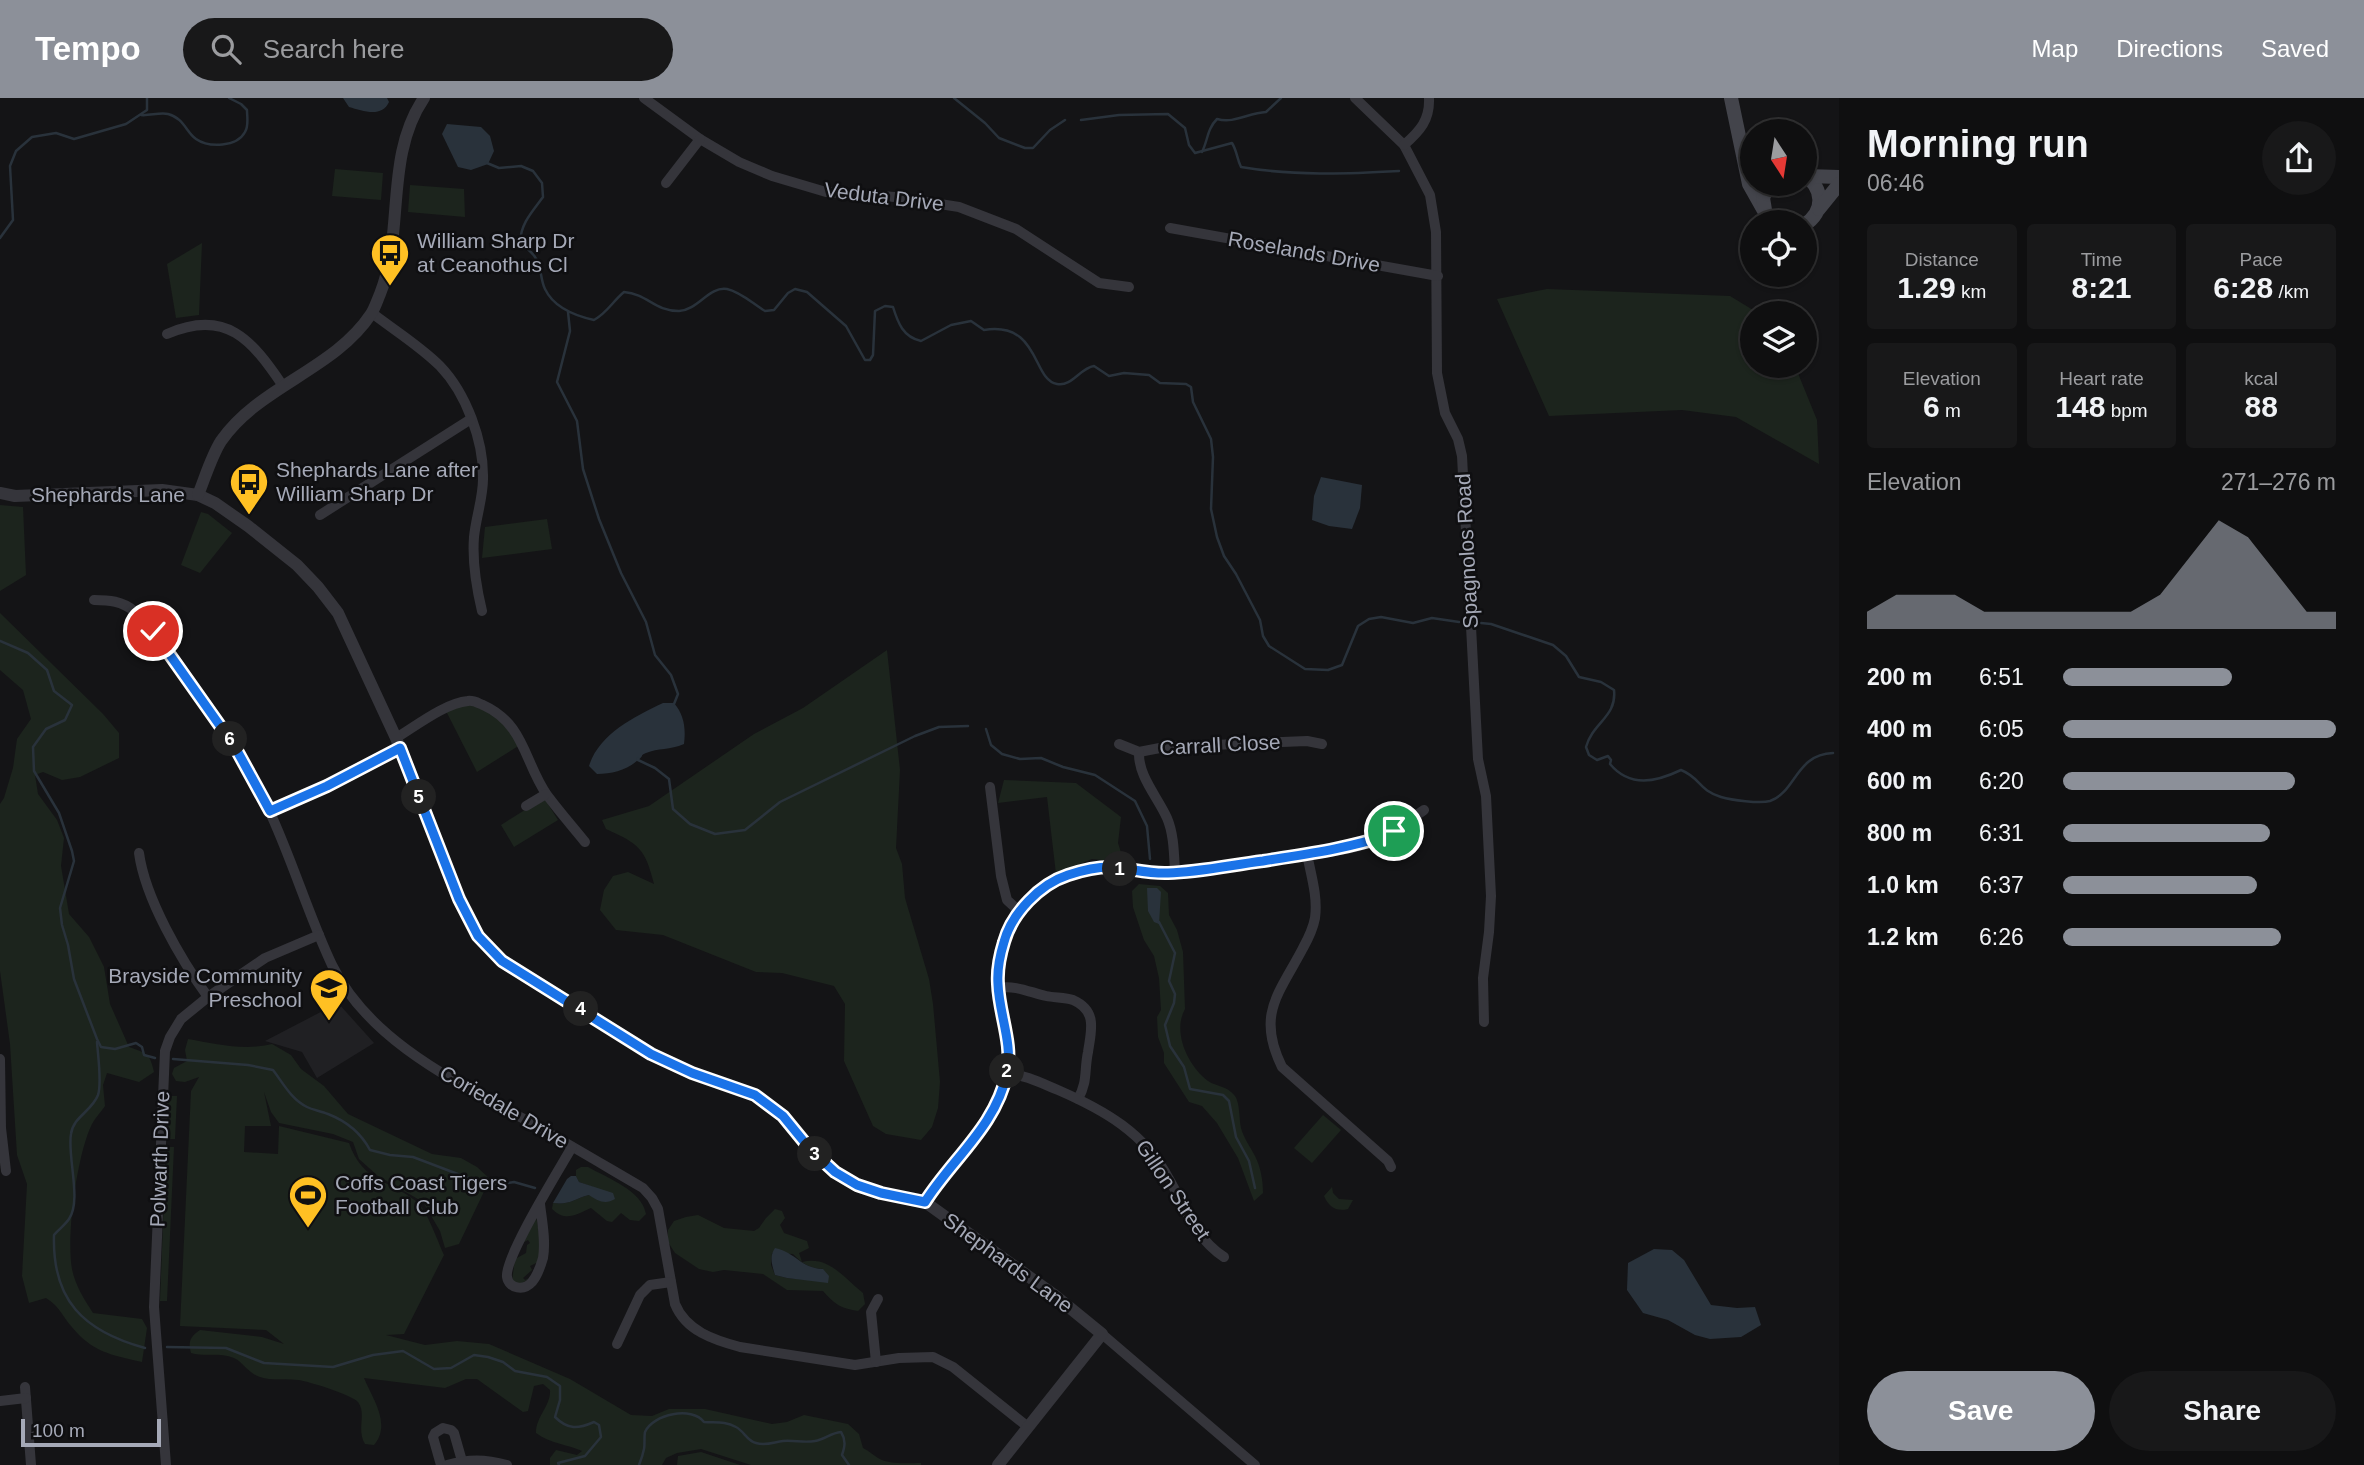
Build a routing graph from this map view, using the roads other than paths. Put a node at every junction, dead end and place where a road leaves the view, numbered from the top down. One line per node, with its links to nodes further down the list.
1 (424, 98): 19 (street)
2 (644, 98): 6 (street, Veduta Drive)
3 (1356, 98): 7 (street)
4 (1429, 98): 7 (street)
5 (1733, 105): 14 (main road)
6 (700, 139): 10 (street); 18 (street, Veduta Drive)
7 (1404, 145): 17 (street, Spagnolos Road)
8 (1817, 176): 9 (main road)
9 (1839, 177)
10 (666, 183)
11 (1839, 184): 13 (main road)
12 (1817, 189): 13 (main road)
13 (1819, 209): 15 (main road)
14 (1765, 210)
15 (1817, 213)
16 (1170, 228): 17 (street, Roselands Drive)
17 (1437, 276): 45 (street, Spagnolos Road)
18 (1129, 287)
19 (372, 313): 21 (street); 22 (street)
20 (167, 334): 21 (street)
21 (283, 386): 24 (street)
22 (471, 419): 25 (street); 27 (street)
23 (0, 492): 24 (street, Shephards Lane)
24 (198, 495): 28 (street, Shephards Lane)
25 (320, 515)
26 (94, 600): 36 (street, Coriedale Drive)
27 (482, 611)
28 (398, 743): 33 (street); 36 (street); 52 (street, Shephards Lane)
29 (1119, 744): 31 (street, Carrall Close)
30 (1322, 744): 31 (street, Carrall Close)
31 (1139, 752): 40 (street)
32 (990, 787): 41 (street)
33 (547, 794): 34 (street); 37 (street)
34 (526, 806)
35 (1424, 810): 39 (street)
36 (270, 811): 42 (street, Coriedale Drive)
37 (585, 842)
38 (139, 853): 44 (street)
39 (1307, 854): 40 (street); 50 (street)
40 (1175, 872): 41 (street)
41 (1019, 911): 43 (street)
42 (319, 935): 44 (street, Polwarth Drive); 49 (street, Coriedale Drive)
43 (998, 988): 47 (street); 48 (street)
44 (208, 997): 64 (street, Polwarth Drive)
45 (1484, 1022)
46 (0, 1059): 51 (street)
47 (1007, 1073): 48 (street, Gillon Street); 52 (street)
48 (1078, 1099): 54 (street, Gillon Street)
49 (572, 1147): 53 (street); 55 (street, Coriedale Drive)
50 (1391, 1167)
51 (6, 1171)
52 (925, 1202): 57 (street, Shephards Lane)
53 (540, 1204): 53 (street)
54 (1224, 1257)
55 (671, 1282): 58 (street); 59 (street, Coriedale Drive)
56 (878, 1299): 59 (street)
57 (1102, 1334): 61 (street); 68 (street, Shephards Lane)
58 (617, 1344)
59 (876, 1362): 61 (street, Coriedale Drive)
60 (0, 1401): 63 (street)
61 (1028, 1427): 67 (street)
62 (462, 1461): 65 (street); 65 (street); 66 (street)
63 (31, 1465)
64 (166, 1465)
65 (444, 1465)
66 (507, 1465)
67 (998, 1465)
68 (1255, 1465)

